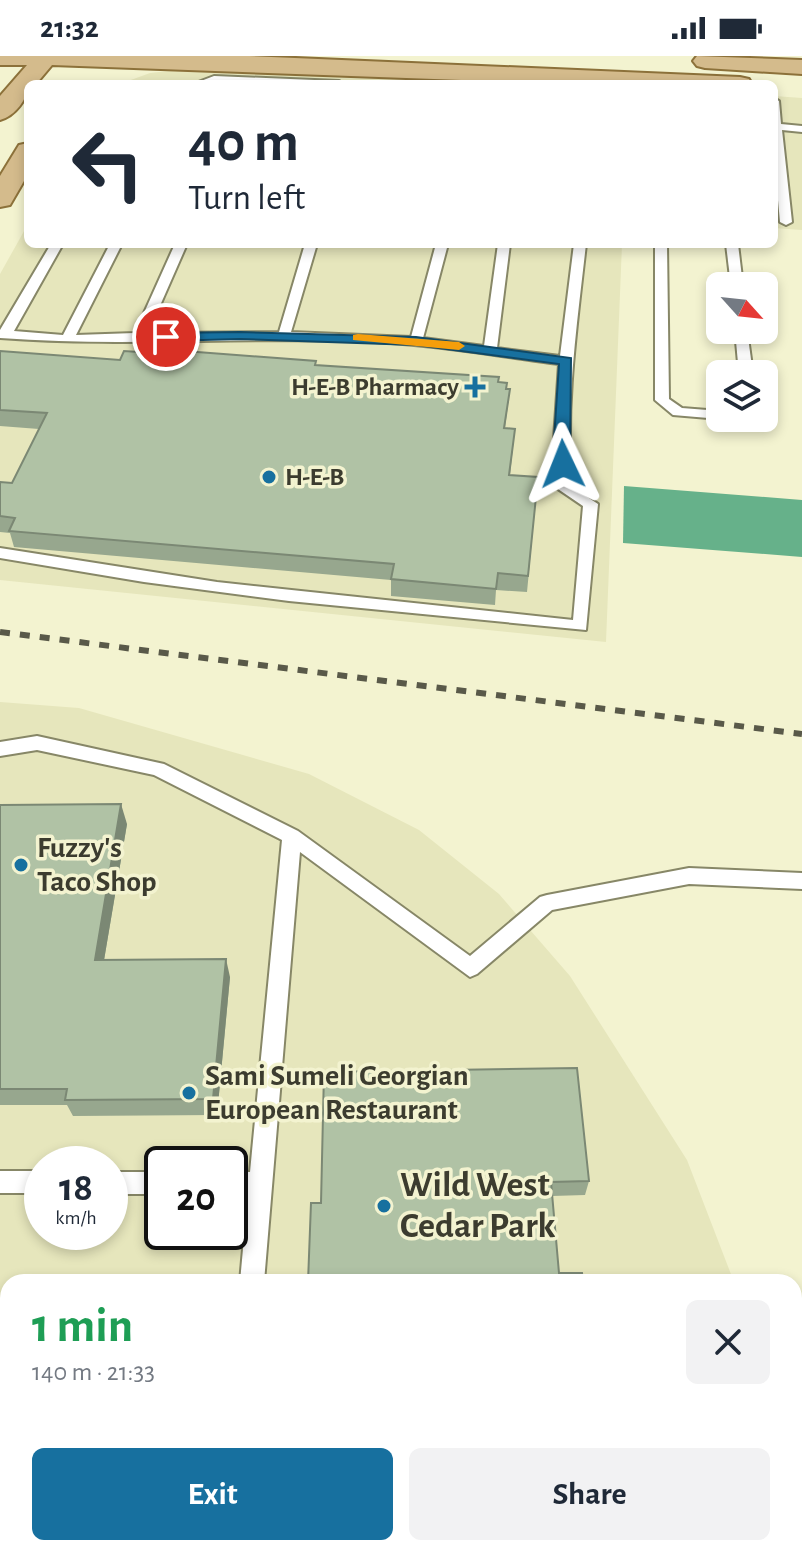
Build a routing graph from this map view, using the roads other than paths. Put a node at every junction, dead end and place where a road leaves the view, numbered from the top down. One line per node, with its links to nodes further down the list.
1 (601, 56): 5 (main road)
2 (47, 57): 3 (main road); 4 (main road); 8 (main road)
3 (104, 57): 6 (main road); 9 (main road)
4 (0, 58)
5 (802, 67)
6 (255, 76): 7 (main road); 10 (main road); 11 (lane); 12 (lane)
7 (479, 78): 13 (main road)
8 (26, 80)
9 (84, 80)
10 (117, 80)
11 (211, 80)
12 (296, 80)
13 (566, 80)
14 (24, 82): 17 (main road)
15 (778, 86): 16 (main road)
16 (802, 87)
17 (1, 108)
18 (778, 126): 19 (lane)
19 (802, 129)
20 (24, 159): 22 (main road)
21 (778, 160): 23 (lane)
22 (0, 199)
23 (780, 221): 24 (lane)
24 (802, 223)
25 (55, 248): 35 (lane)
26 (114, 248): 38 (lane)
27 (179, 248): 37 (lane)
28 (310, 248): 36 (lane)
29 (441, 248): 39 (lane)
30 (503, 248): 40 (lane)
31 (580, 248): 41 (lane)
32 (661, 248): 42 (lane)
33 (732, 248): 34 (lane)
34 (735, 272)
35 (3, 334): 38 (lane)
36 (284, 336): 37 (lane); 39 (lane)
37 (139, 338): 38 (lane)
38 (67, 339)
39 (416, 341): 40 (lane)
40 (490, 351): 41 (lane)
41 (566, 361): 43 (lane)
42 (706, 414)
43 (0, 553)
44 (0, 749): 45 (lane)
45 (292, 836): 46 (lane); 50 (lane)
46 (802, 881)
47 (0, 1182): 48 (lane)
48 (24, 1182)
49 (248, 1183): 50 (lane)
50 (260, 1183): 51 (lane)
51 (253, 1274)

